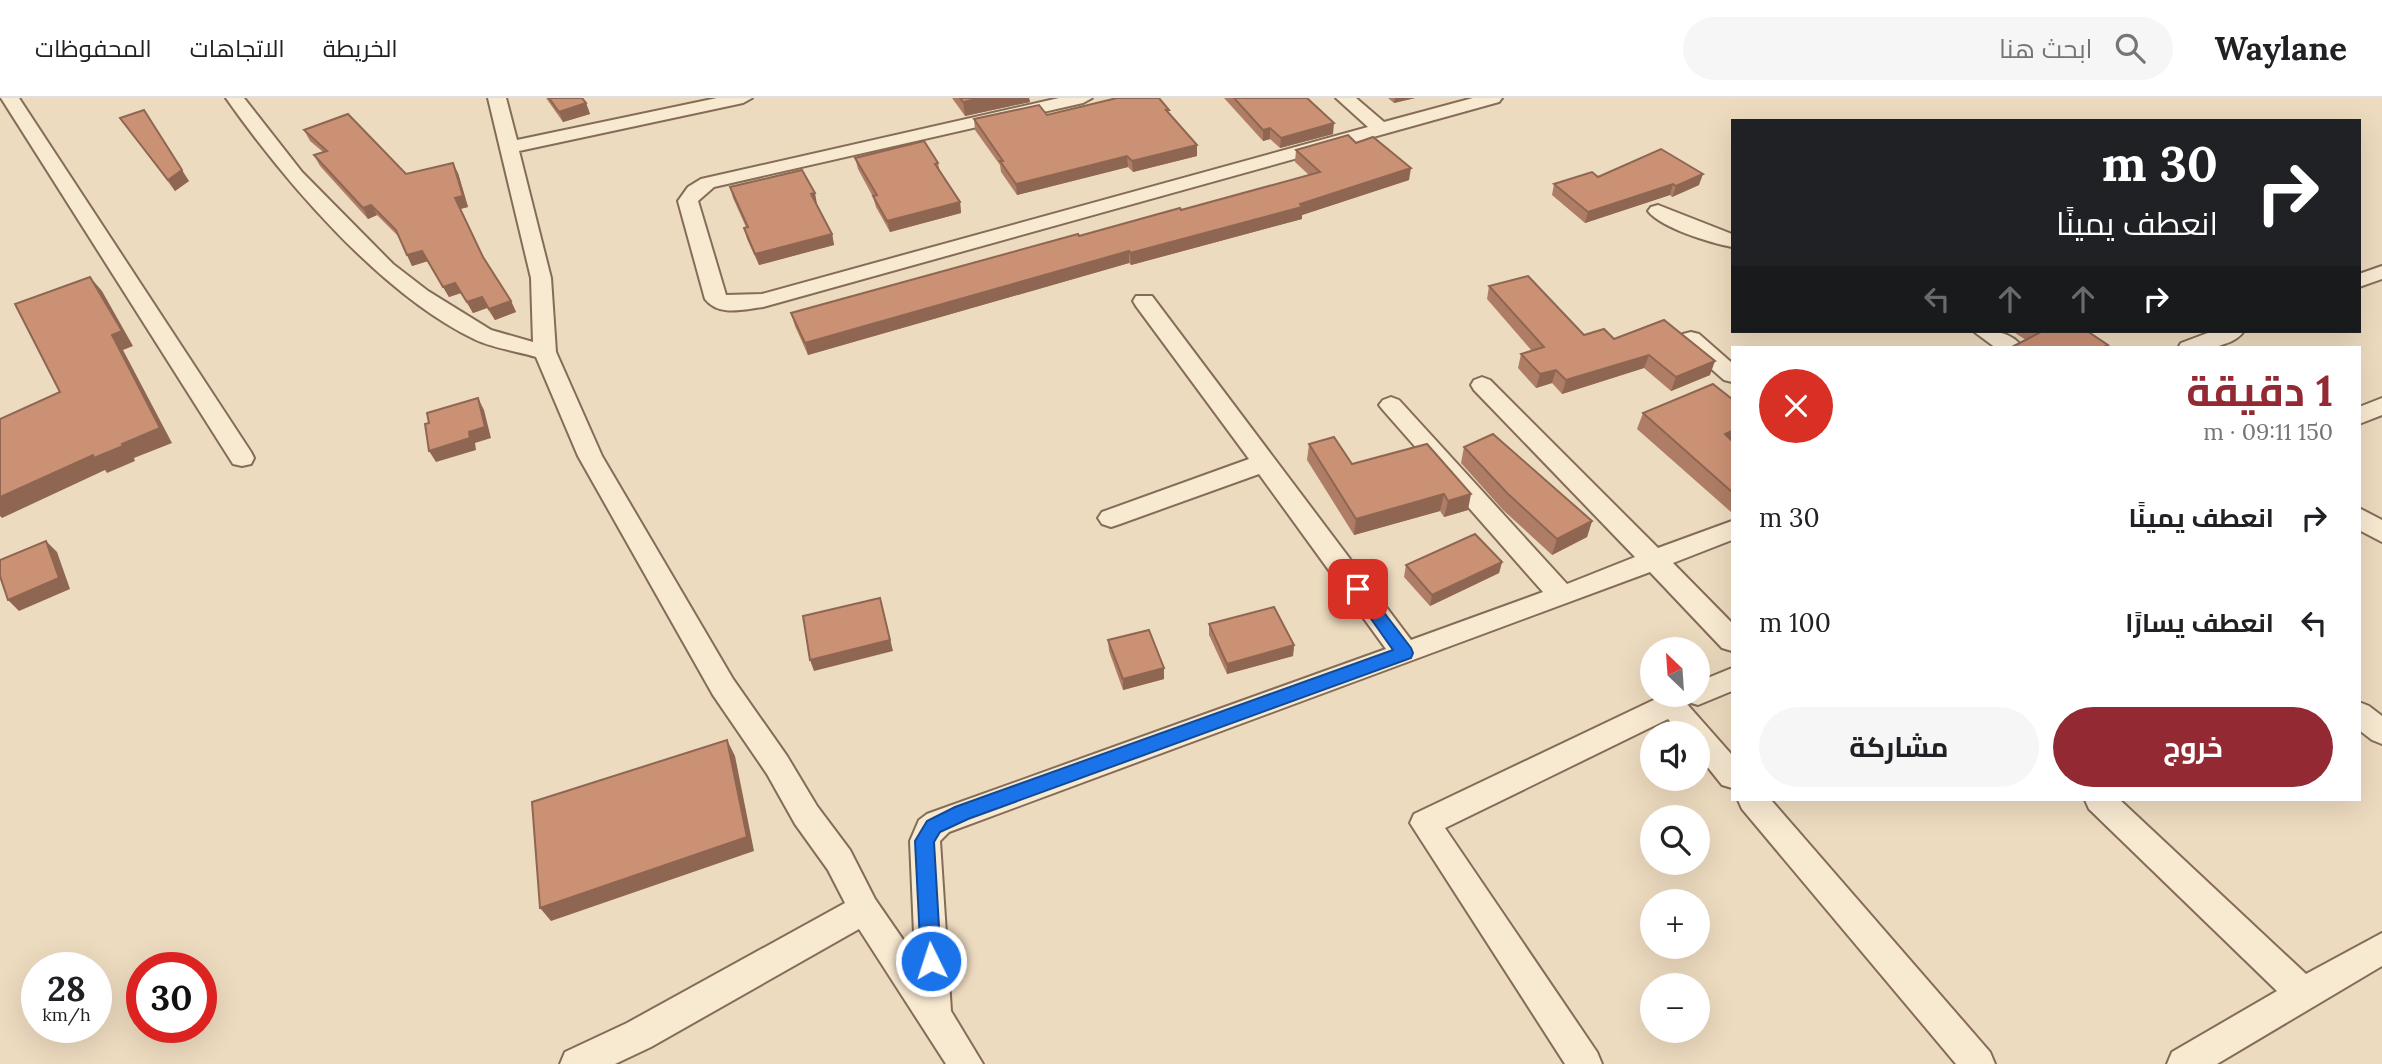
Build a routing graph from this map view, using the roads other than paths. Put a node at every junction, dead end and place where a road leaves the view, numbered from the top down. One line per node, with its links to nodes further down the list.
1 (10, 98): 26 (street)
2 (235, 98): 20 (street)
3 (498, 98): 9 (street)
4 (743, 98): 9 (street)
5 (1083, 98): 8 (street)
6 (1345, 98): 8 (street)
7 (1493, 98): 8 (street)
8 (1381, 129)
9 (510, 147): 20 (street)
10 (1658, 211): 11 (street)
11 (1731, 241)
12 (2382, 272): 13 (street)
13 (2361, 281)
14 (1144, 301): 27 (street)
15 (1987, 333): 18 (street)
16 (2228, 333): 19 (street)
17 (1691, 339): 21 (street)
18 (2009, 346)
19 (2194, 346)
20 (545, 352): 45 (street)
21 (1731, 374)
22 (1482, 385): 32 (street)
23 (1391, 405): 33 (street)
24 (2382, 406): 25 (street)
25 (2361, 415)
26 (242, 458)
27 (1264, 463): 28 (street); 35 (street)
28 (1111, 518)
29 (2361, 518): 31 (street)
30 (1731, 530): 32 (street)
31 (2382, 533)
32 (1657, 561): 33 (street); 34 (street)
33 (1562, 596): 35 (street)
34 (1731, 639)
35 (1405, 653): 48 (street)
36 (1731, 679): 37 (street)
37 (1710, 688)
38 (1667, 707): 51 (street)
39 (2361, 716): 40 (street)
40 (2382, 732)
41 (1710, 750): 42 (street)
42 (1731, 775)
43 (1754, 801): 52 (street)
44 (2101, 801): 47 (street)
45 (864, 909): 48 (street); 49 (street)
46 (2382, 948): 47 (street)
47 (2304, 995): 53 (street)
48 (934, 1012): 50 (street)
49 (577, 1064)
50 (966, 1064)
51 (1585, 1064)
52 (1978, 1064)
53 (2184, 1064)

